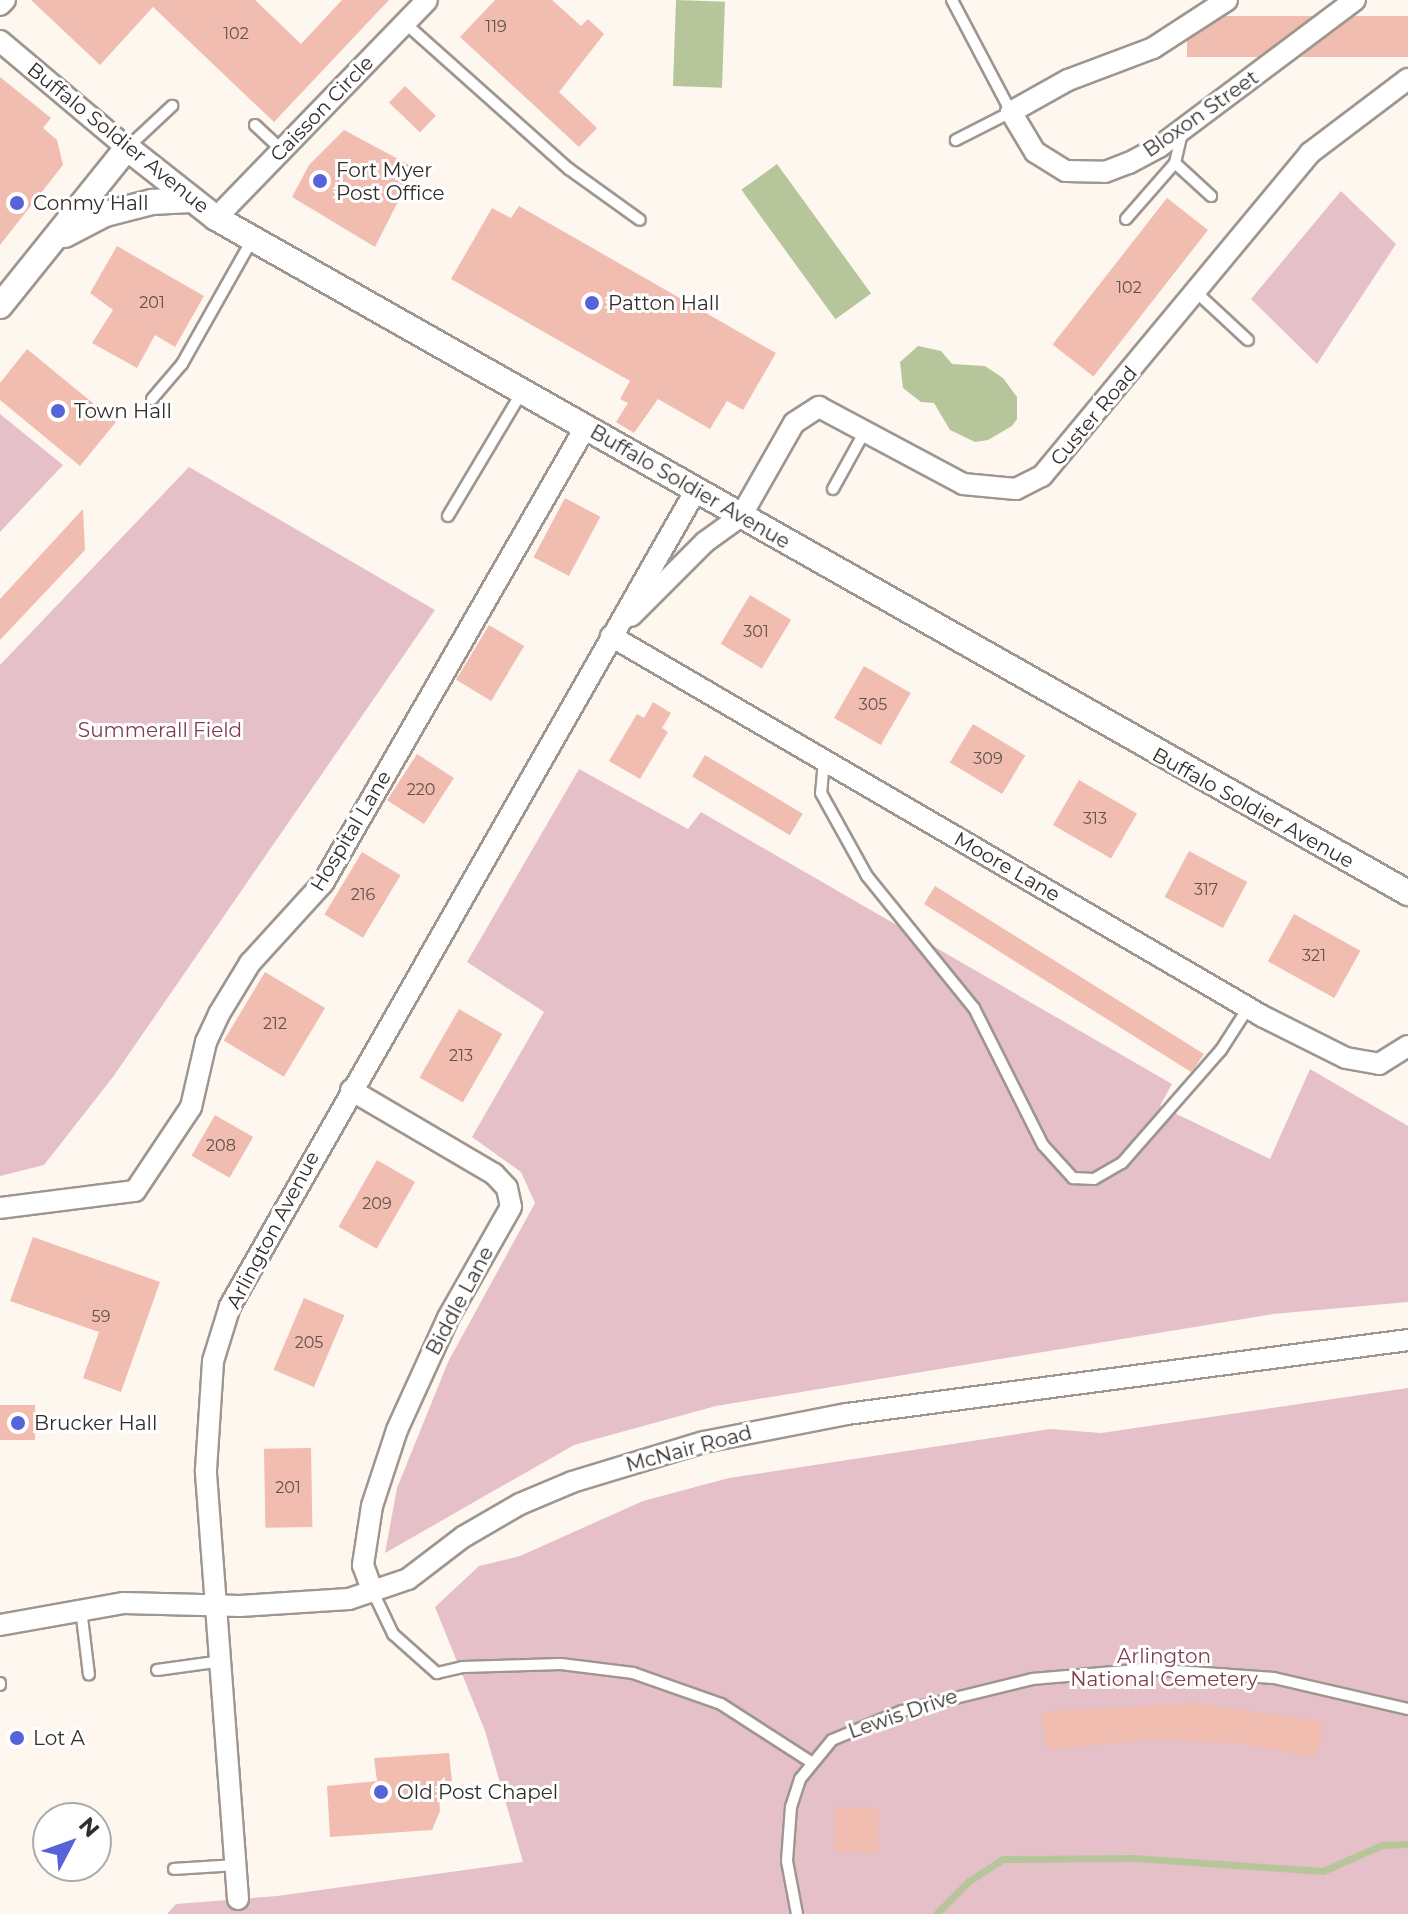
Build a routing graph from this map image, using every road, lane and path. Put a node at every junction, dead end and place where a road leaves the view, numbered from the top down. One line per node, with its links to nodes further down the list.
1 (5, 0): 6 (street)
2 (427, 0): 7 (street, Caisson Circle)
3 (952, 0): 11 (lane)
4 (1227, 0): 11 (street)
5 (1355, 0): 13 (street, Bloxon Street)
6 (0, 5)
7 (405, 23): 16 (street, Caisson Circle); 22 (lane)
8 (0, 41): 15 (street, Buffalo Soldier Avenue)
9 (1408, 79): 25 (street, Custer Road)
10 (172, 106): 15 (lane)
11 (1011, 112): 13 (street, Bloxon Street); 14 (lane)
12 (255, 125): 16 (lane)
13 (1182, 131): 17 (lane)
14 (956, 140)
15 (127, 148): 19 (street, Buffalo Soldier Avenue); 23 (street)
16 (282, 150): 20 (street, Caisson Circle)
17 (1175, 163): 18 (lane); 21 (lane)
18 (1211, 196)
19 (191, 200): 20 (street, Buffalo Soldier Avenue); 23 (street)
20 (216, 218): 24 (street, Buffalo Soldier Avenue)
21 (1126, 219)
22 (640, 220)
23 (59, 238): 26 (street)
24 (253, 238): 28 (street, Buffalo Soldier Avenue); 29 (lane)
25 (1195, 291): 27 (lane); 31 (street, Custer Road)
26 (0, 306)
27 (1248, 340)
28 (522, 392): 30 (street, Buffalo Soldier Avenue); 34 (lane)
29 (152, 399)
30 (585, 428): 33 (street, Buffalo Soldier Avenue); 42 (street, Hospital Lane)
31 (866, 429): 32 (lane); 35 (street, Custer Road)
32 (833, 489)
33 (696, 490): 35 (street, Buffalo Soldier Avenue); 36 (street, Arlington Avenue)
34 (448, 516)
35 (741, 516): 36 (street, Arlington Avenue); 38 (street, Buffalo Soldier Avenue)
36 (611, 636): 37 (street, Moore Lane); 41 (street, Arlington Avenue)
37 (824, 760): 39 (street, Moore Lane); 39 (lane)
38 (1408, 893)
39 (1248, 1008): 40 (street, Moore Lane)
40 (1408, 1046)
41 (351, 1090): 44 (street, Biddle Lane); 45 (street, Arlington Avenue)
42 (0, 1208)
43 (1408, 1340): 44 (street, McNair Road)
44 (373, 1592): 45 (street, McNair Road); 52 (lane)
45 (217, 1604): 46 (street, McNair Road); 48 (street, Arlington Avenue)
46 (81, 1609): 47 (street, McNair Road); 50 (lane)
47 (0, 1625)
48 (224, 1661): 49 (lane); 53 (street, Arlington Avenue)
49 (157, 1670)
50 (89, 1675)
51 (1408, 1709): 52 (lane, Lewis Drive)
52 (811, 1762): 56 (lane)
53 (236, 1865): 54 (lane); 55 (street, Arlington Avenue)
54 (174, 1869)
55 (238, 1907)
56 (797, 1914)

